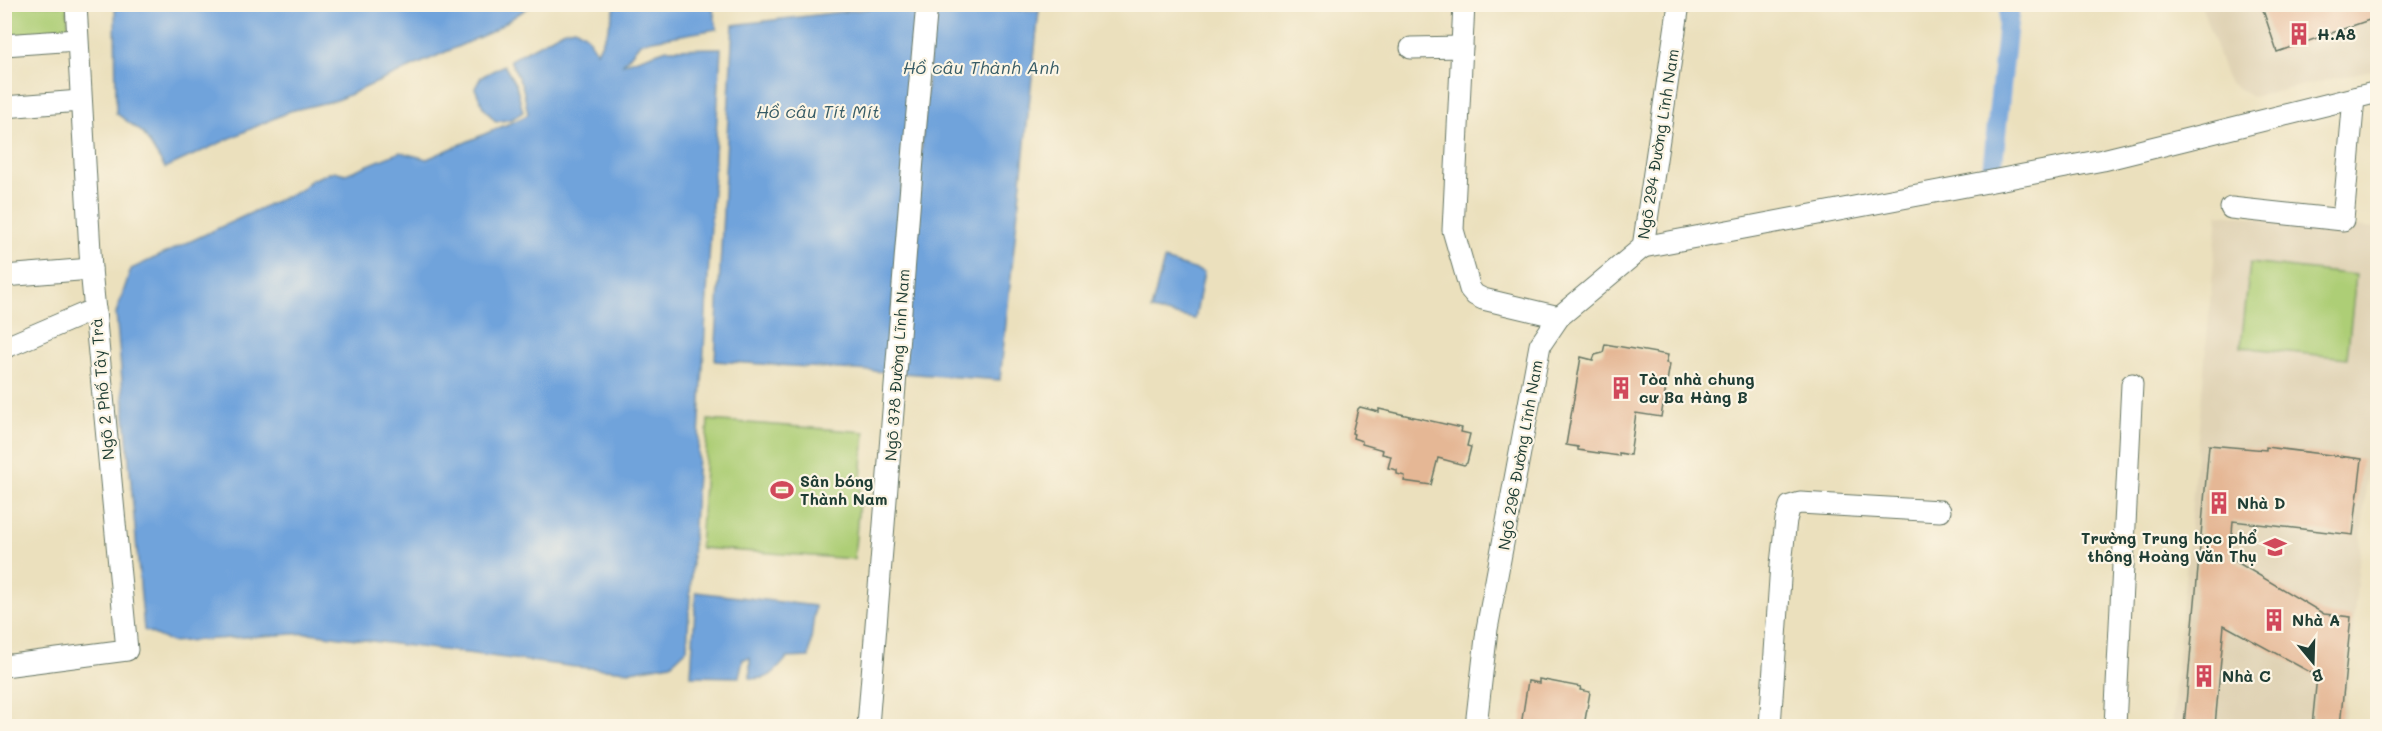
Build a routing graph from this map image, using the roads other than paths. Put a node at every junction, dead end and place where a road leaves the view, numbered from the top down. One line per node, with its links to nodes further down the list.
1 (76, 4): 5 (street, Ngõ 2 Phố Tây Trà)
2 (927, 4): 23 (street, Ngõ 378 Đường Lĩnh Nam)
3 (1464, 4): 7 (street)
4 (1679, 4): 14 (street, Ngõ 294 Đường Lĩnh Nam)
5 (77, 40): 6 (street); 11 (street, Ngõ 2 Phố Tây Trà)
6 (4, 45)
7 (1462, 47): 8 (street); 18 (street)
8 (1411, 48)
9 (2378, 92): 10 (street)
10 (2354, 98): 13 (street); 14 (street)
11 (80, 101): 12 (street); 15 (street, Ngõ 2 Phố Tây Trà)
12 (4, 108)
13 (2231, 208)
14 (1643, 247): 18 (street, Ngõ 294 Đường Lĩnh Nam)
15 (92, 269): 16 (street); 17 (street, Ngõ 2 Phố Tây Trà)
16 (4, 276)
17 (95, 309): 19 (street); 22 (street, Ngõ 2 Phố Tây Trà)
18 (1559, 317): 24 (street, Ngõ 296 Đường Lĩnh Nam)
19 (4, 348)
20 (2132, 384): 26 (street)
21 (1940, 512): 25 (street)
22 (4, 666)
23 (868, 726)
24 (1476, 726)
25 (1770, 726)
26 (2115, 726)

